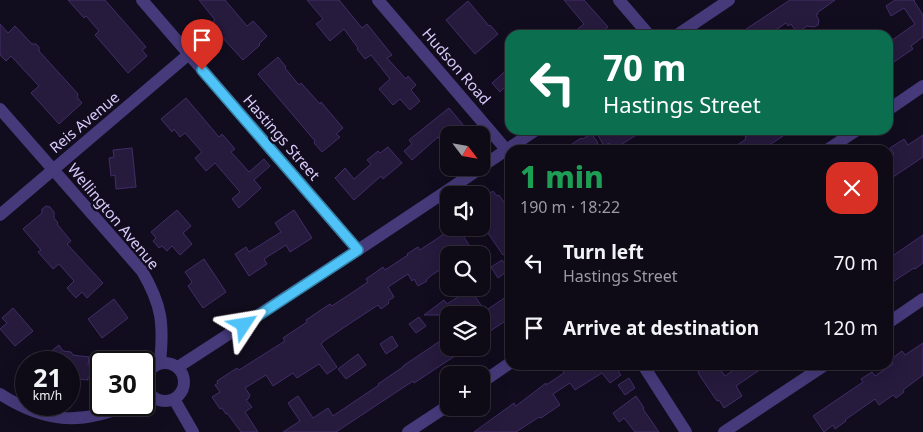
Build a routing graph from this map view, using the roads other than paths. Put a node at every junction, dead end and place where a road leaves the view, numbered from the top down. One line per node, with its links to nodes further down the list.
1 (142, 0): 7 (street, Hastings Street)
2 (378, 0): 15 (street, Hudson Road)
3 (619, 0): 5 (street)
4 (729, 0): 6 (street)
5 (645, 30)
6 (684, 30)
7 (189, 54): 18 (street, Reis Avenue); 21 (street, Hastings Street)
8 (923, 86): 9 (street)
9 (893, 107)
10 (0, 109): 18 (street, Wellington Avenue)
11 (530, 135): 13 (street)
12 (850, 135): 14 (street)
13 (518, 145)
14 (834, 145)
15 (505, 147)
16 (505, 154): 17 (street)
17 (490, 162)
18 (54, 170): 20 (street, Reis Avenue); 24 (street, Wellington Avenue)
19 (468, 176): 21 (street)
20 (0, 215)
21 (358, 250): 27 (street)
22 (923, 299): 23 (street)
23 (893, 320)
24 (160, 363): 25 (street); 27 (street)
25 (155, 366)
26 (505, 366): 30 (street)
27 (178, 367): 33 (street)
28 (647, 370): 38 (street)
29 (817, 370): 39 (street)
30 (490, 377)
31 (0, 394): 35 (street)
32 (155, 398): 33 (street)
33 (174, 399): 36 (street)
34 (440, 410): 37 (street)
35 (97, 416)
36 (193, 432)
37 (408, 432)
38 (686, 432)
39 (724, 432)

